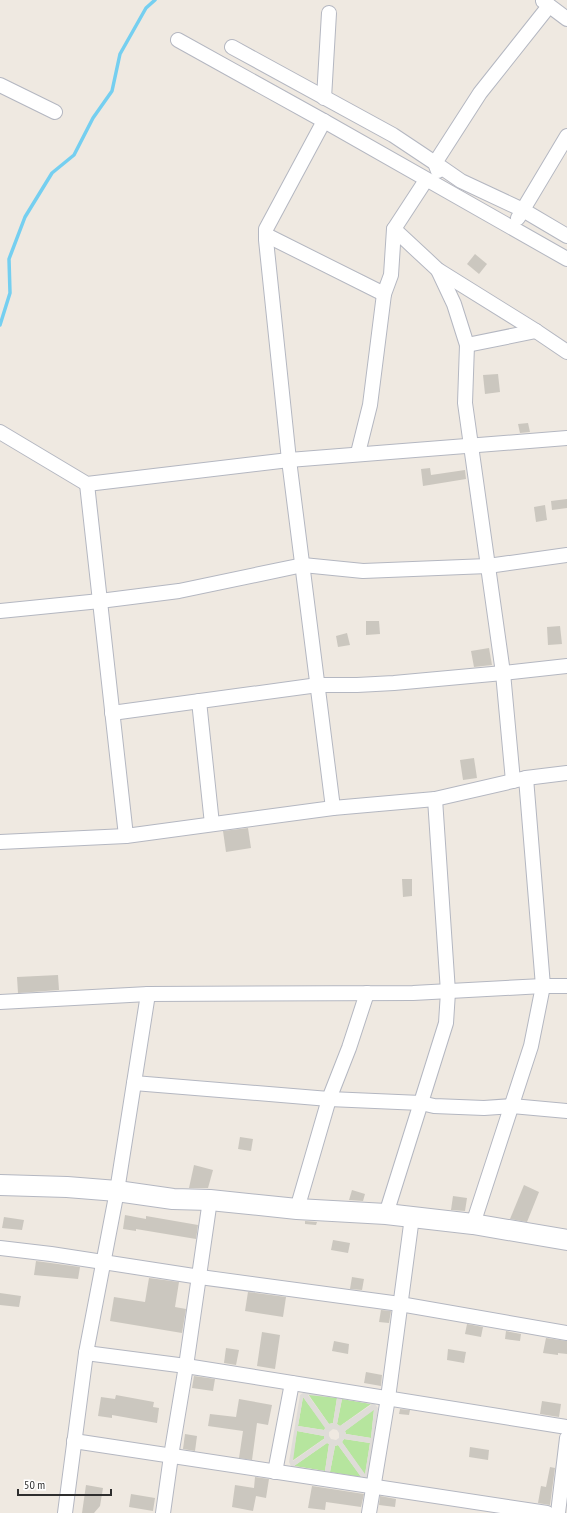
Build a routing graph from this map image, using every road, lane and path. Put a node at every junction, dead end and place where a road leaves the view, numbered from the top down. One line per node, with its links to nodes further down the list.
1 (546, 3): 3 (street); 11 (street)
2 (329, 13): 7 (street)
3 (567, 19)
4 (178, 40): 9 (street)
5 (232, 47): 7 (street)
6 (0, 85): 8 (street)
7 (324, 98): 11 (street)
8 (55, 112)
9 (324, 121): 12 (street); 17 (street)
10 (567, 136): 14 (street)
11 (435, 163): 13 (street); 14 (street)
12 (426, 180): 13 (street); 16 (street)
13 (444, 190): 15 (street)
14 (523, 210): 15 (street); 18 (street)
15 (513, 228): 19 (street)
16 (394, 230): 20 (street); 21 (street)
17 (266, 235): 21 (street); 29 (street)
18 (567, 236)
19 (567, 259)
20 (438, 270): 22 (street); 23 (street)
21 (384, 294): 28 (street)
22 (536, 330): 23 (street); 24 (street)
23 (467, 345): 27 (street)
24 (567, 352)
25 (0, 432): 30 (street)
26 (567, 438): 27 (street)
27 (471, 446): 28 (street); 33 (street)
28 (358, 453): 29 (street)
29 (289, 460): 30 (street); 32 (street)
30 (87, 484): 34 (street)
31 (567, 555): 33 (street)
32 (303, 565): 33 (street); 34 (street); 38 (street)
33 (488, 566): 37 (street)
34 (100, 601): 35 (street); 40 (street)
35 (0, 611)
36 (567, 666): 37 (street)
37 (503, 673): 38 (street); 42 (street)
38 (318, 685): 39 (street); 44 (street)
39 (199, 701): 40 (street); 45 (street)
40 (112, 713): 46 (street)
41 (567, 773): 42 (street)
42 (519, 780): 43 (street); 48 (street)
43 (435, 799): 44 (street); 50 (street)
44 (333, 808): 45 (street)
45 (212, 824): 46 (street)
46 (126, 836): 47 (street)
47 (0, 842)
48 (543, 986): 49 (street); 50 (street); 57 (street)
49 (567, 986)
50 (448, 992): 51 (street); 56 (street)
51 (367, 993): 52 (street); 55 (street)
52 (148, 994): 53 (street); 54 (street)
53 (0, 1002)
54 (134, 1083): 55 (street); 60 (street)
55 (329, 1099): 56 (street); 62 (street)
56 (421, 1103): 57 (street); 63 (street)
57 (512, 1106): 58 (street); 65 (street)
58 (567, 1111)
59 (0, 1185): 60 (street)
60 (116, 1191): 61 (street); 68 (street)
61 (210, 1200): 62 (street); 69 (street)
62 (297, 1208): 63 (street)
63 (386, 1214): 64 (street)
64 (412, 1217): 65 (street); 70 (street)
65 (472, 1224): 66 (street)
66 (567, 1240)
67 (0, 1248): 68 (street)
68 (104, 1263): 69 (street); 72 (street)
69 (200, 1277): 70 (street); 73 (street)
70 (400, 1304): 71 (street); 75 (street)
71 (567, 1333)
72 (86, 1353): 73 (street); 78 (street)
73 (186, 1366): 74 (street); 79 (street)
74 (292, 1383): 75 (street); 80 (street)
75 (388, 1398): 76 (street); 81 (street)
76 (567, 1427)
77 (567, 1438): 86 (street)
78 (74, 1441): 79 (street); 82 (street)
79 (171, 1456): 80 (street); 83 (street)
80 (275, 1472): 81 (street)
81 (374, 1487): 84 (street); 85 (street)
82 (65, 1513)
83 (163, 1513)
84 (369, 1513)
85 (547, 1513)
86 (558, 1513)

